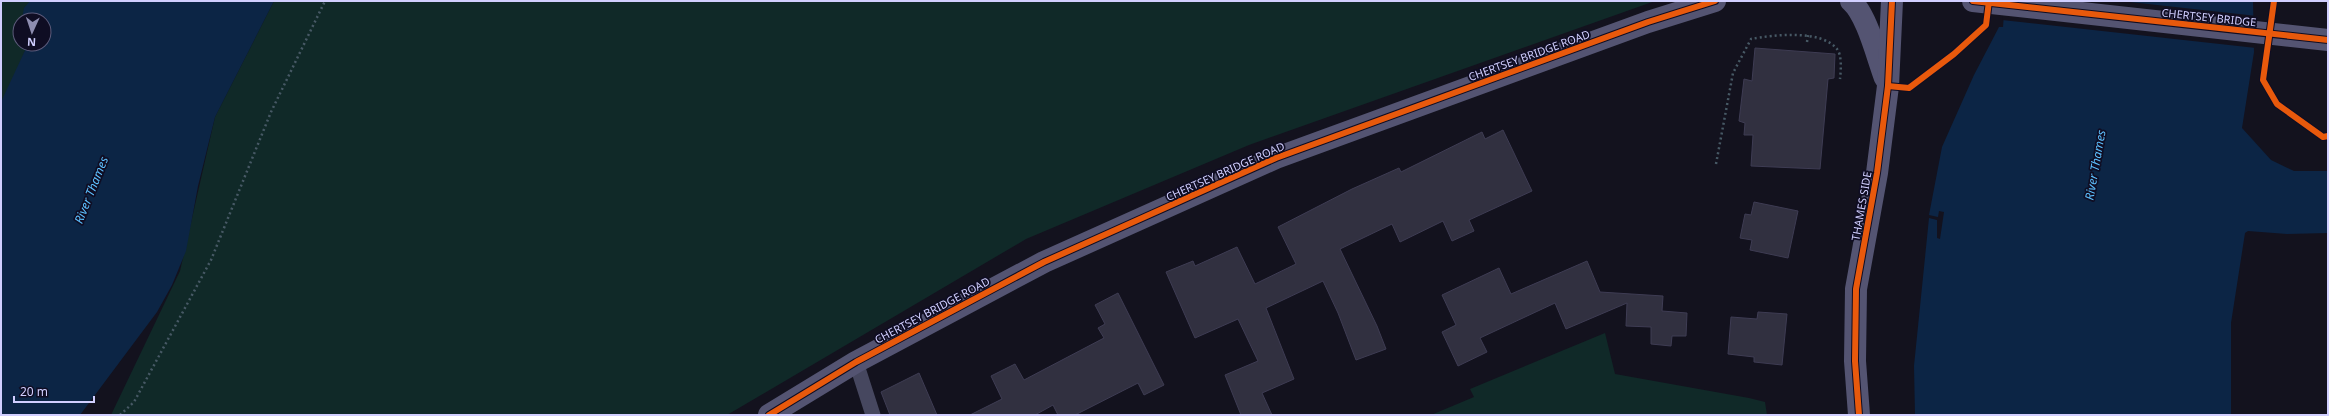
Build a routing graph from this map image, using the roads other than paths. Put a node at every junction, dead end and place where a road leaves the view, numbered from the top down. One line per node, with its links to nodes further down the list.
1 (1715, 1): 7 (main road, CHERTSEY BRIDGE ROAD)
2 (1851, 1): 6 (main road)
3 (1892, 1): 6 (main road, THAMES SIDE)
4 (1972, 1): 5 (main road, CHERTSEY BRIDGE)
5 (2326, 40)
6 (1888, 86): 10 (main road, THAMES SIDE)
7 (856, 362): 8 (main road, CHERTSEY BRIDGE ROAD); 9 (lane)
8 (769, 415)
9 (873, 415)
10 (1859, 415)

